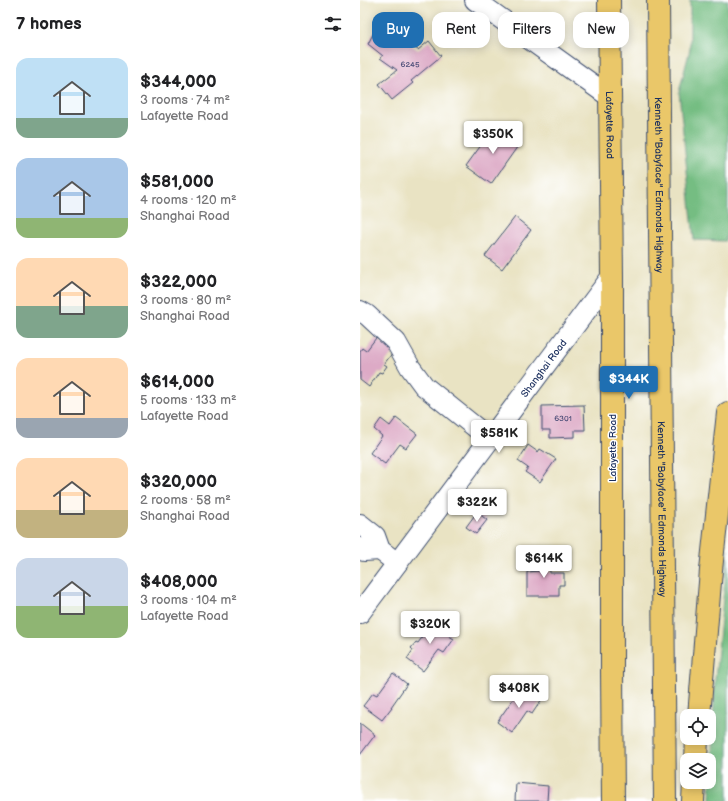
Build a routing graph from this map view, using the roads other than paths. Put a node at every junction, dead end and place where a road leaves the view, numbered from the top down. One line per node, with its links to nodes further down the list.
1 (475, 0): 4 (street)
2 (609, 0): 4 (main road, Lafayette Road)
3 (658, 0): 17 (main road, Kenneth "Babyface" Edmonds Highway)
4 (610, 97): 5 (main road, Lafayette Road)
5 (612, 276): 8 (street, Shanghai Road); 16 (main road, Lafayette Road)
6 (360, 311): 8 (street)
7 (728, 413): 14 (main road)
8 (490, 439): 12 (street, Shanghai Road)
9 (360, 524): 11 (street)
10 (360, 548): 11 (street)
11 (380, 550): 12 (street)
12 (397, 563): 13 (street, Shanghai Road)
13 (360, 613)
14 (700, 709)
15 (694, 789): 18 (main road)
16 (613, 801)
17 (665, 801)
18 (693, 801)

